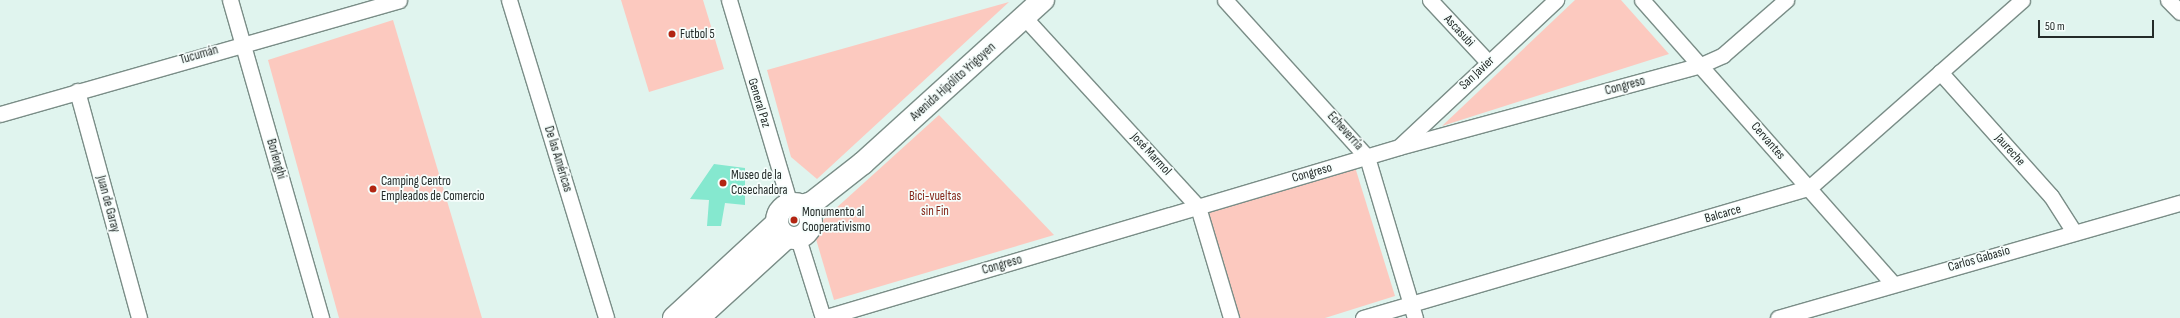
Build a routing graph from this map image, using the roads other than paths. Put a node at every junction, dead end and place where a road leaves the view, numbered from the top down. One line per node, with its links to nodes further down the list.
1 (230, 0): 15 (street, Borlenghi)
2 (399, 0): 15 (street, Tucumán)
3 (509, 0): 32 (street, De las Américas)
4 (729, 0): 26 (street, General Paz)
5 (1043, 0): 14 (street, Avenida Hipólito Yrigoyen)
6 (1225, 0): 22 (street, Echeverría)
7 (1430, 0): 16 (street, Ascasubi)
8 (1556, 0): 16 (street, San Javier)
9 (1642, 0): 17 (street, Cervantes)
10 (1786, 0): 17 (street, Congreso)
11 (2022, 0): 18 (street, Balcarce)
12 (2168, 0): 13 (street)
13 (2180, 12)
14 (1024, 17): 25 (street, José Marmol); 26 (street, Avenida Hipólito Yrigoyen)
15 (242, 42): 19 (street, Tucumán); 31 (street, Borlenghi)
16 (1488, 62): 21 (street, San Javier)
17 (1701, 65): 21 (street, Congreso); 23 (street, Cervantes)
18 (1940, 72): 23 (street, Balcarce); 27 (street, Jaureche)
19 (77, 91): 20 (street, Tucumán); 30 (street, Juan de Garay)
20 (0, 114)
21 (1399, 147): 22 (street, Congreso)
22 (1367, 157): 25 (street, Congreso); 29 (street, Echeverría)
23 (1809, 188): 28 (street, Cervantes); 29 (street, Balcarce)
24 (2180, 203): 27 (street, Carlos Gabasio)
25 (1198, 207): 35 (street, Congreso); 36 (street, José Marmol)
26 (794, 222): 33 (street, Avenida Hipólito Yrigoyen); 34 (street, Avenida Hipólito Yrigoyen); 35 (street, General Paz)
27 (2074, 232): 28 (street, Carlos Gabasio)
28 (1893, 284): 38 (street, Carlos Gabasio)
29 (1413, 311): 37 (street, Balcarce)
30 (139, 318)
31 (321, 318)
32 (606, 318)
33 (674, 318)
34 (698, 318)
35 (823, 318)
36 (1231, 318)
37 (1363, 318)
38 (1778, 318)

